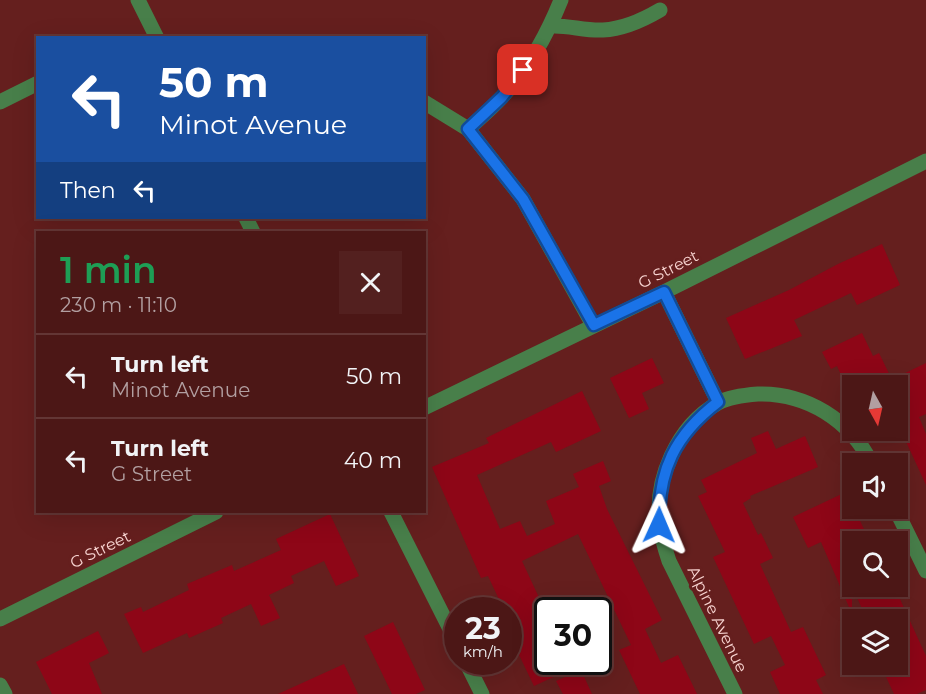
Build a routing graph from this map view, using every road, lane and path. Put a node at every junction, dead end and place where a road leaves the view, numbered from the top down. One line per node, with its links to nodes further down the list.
1 (138, 0): 5 (street)
2 (561, 0): 4 (street)
3 (660, 10): 4 (street)
4 (551, 26): 9 (street)
5 (156, 36)
6 (36, 84): 7 (street)
7 (0, 102)
8 (426, 103): 9 (street)
9 (468, 129): 12 (street)
10 (926, 161): 11 (street, G Street)
11 (664, 292): 12 (street, G Street); 13 (street)
12 (594, 325): 14 (street, G Street)
13 (718, 402): 15 (street); 26 (street, Alpine Avenue)
14 (426, 407)
15 (865, 453)
16 (214, 513): 21 (street, G Street)
17 (392, 513): 20 (street)
18 (900, 519): 19 (street)
19 (926, 571)
20 (444, 617)
21 (0, 619)
22 (472, 675): 25 (street)
23 (0, 684): 24 (street)
24 (5, 694)
25 (482, 694)
26 (735, 694)

